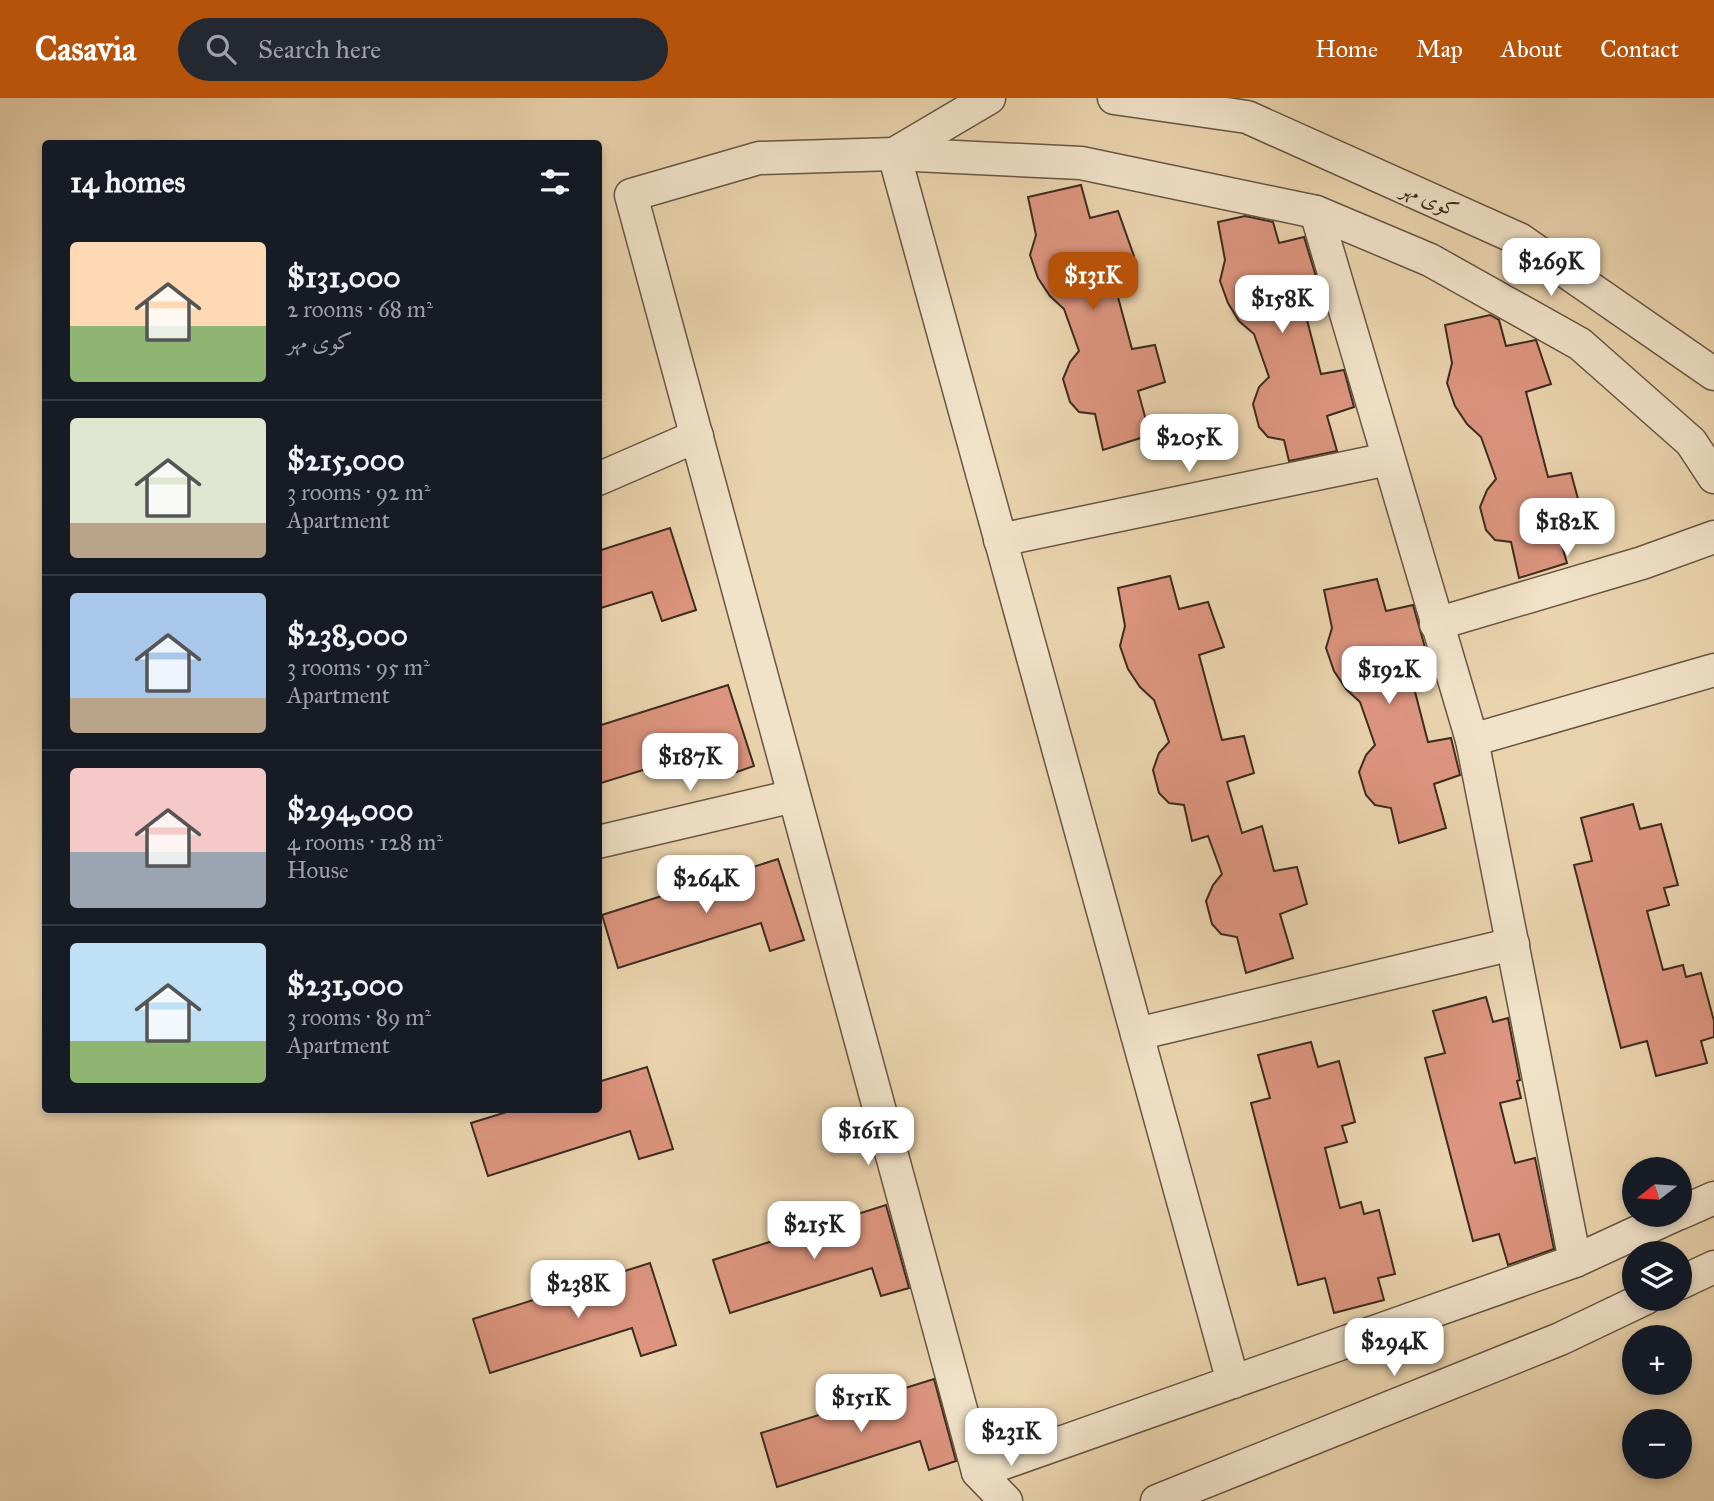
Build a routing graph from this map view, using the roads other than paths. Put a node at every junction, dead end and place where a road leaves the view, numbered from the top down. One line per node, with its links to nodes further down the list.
1 (989, 98): 3 (street)
2 (1114, 98): 5 (street, کوی مهر)
3 (894, 154): 4 (street); 6 (street); 11 (street)
4 (1317, 212): 7 (street); 9 (street)
5 (1714, 374)
6 (697, 436): 8 (street); 15 (street)
7 (1388, 459): 11 (street); 12 (street)
8 (602, 477)
9 (1714, 477)
10 (1714, 537): 12 (street)
11 (1000, 540): 18 (street)
12 (1436, 624): 14 (street)
13 (1714, 670): 14 (street)
14 (1472, 740): 17 (street)
15 (794, 796): 16 (street); 27 (street)
16 (602, 841)
17 (1513, 944): 18 (street); 22 (street)
18 (1136, 1034): 26 (street)
19 (1714, 1198): 20 (street)
20 (1692, 1208)
21 (1650, 1227): 22 (street)
22 (1575, 1261): 26 (street)
23 (1714, 1267): 24 (street)
24 (1692, 1277)
25 (1622, 1309): 29 (street)
26 (1233, 1382): 27 (street)
27 (978, 1472): 28 (street)
28 (1006, 1501)
29 (1157, 1501)

